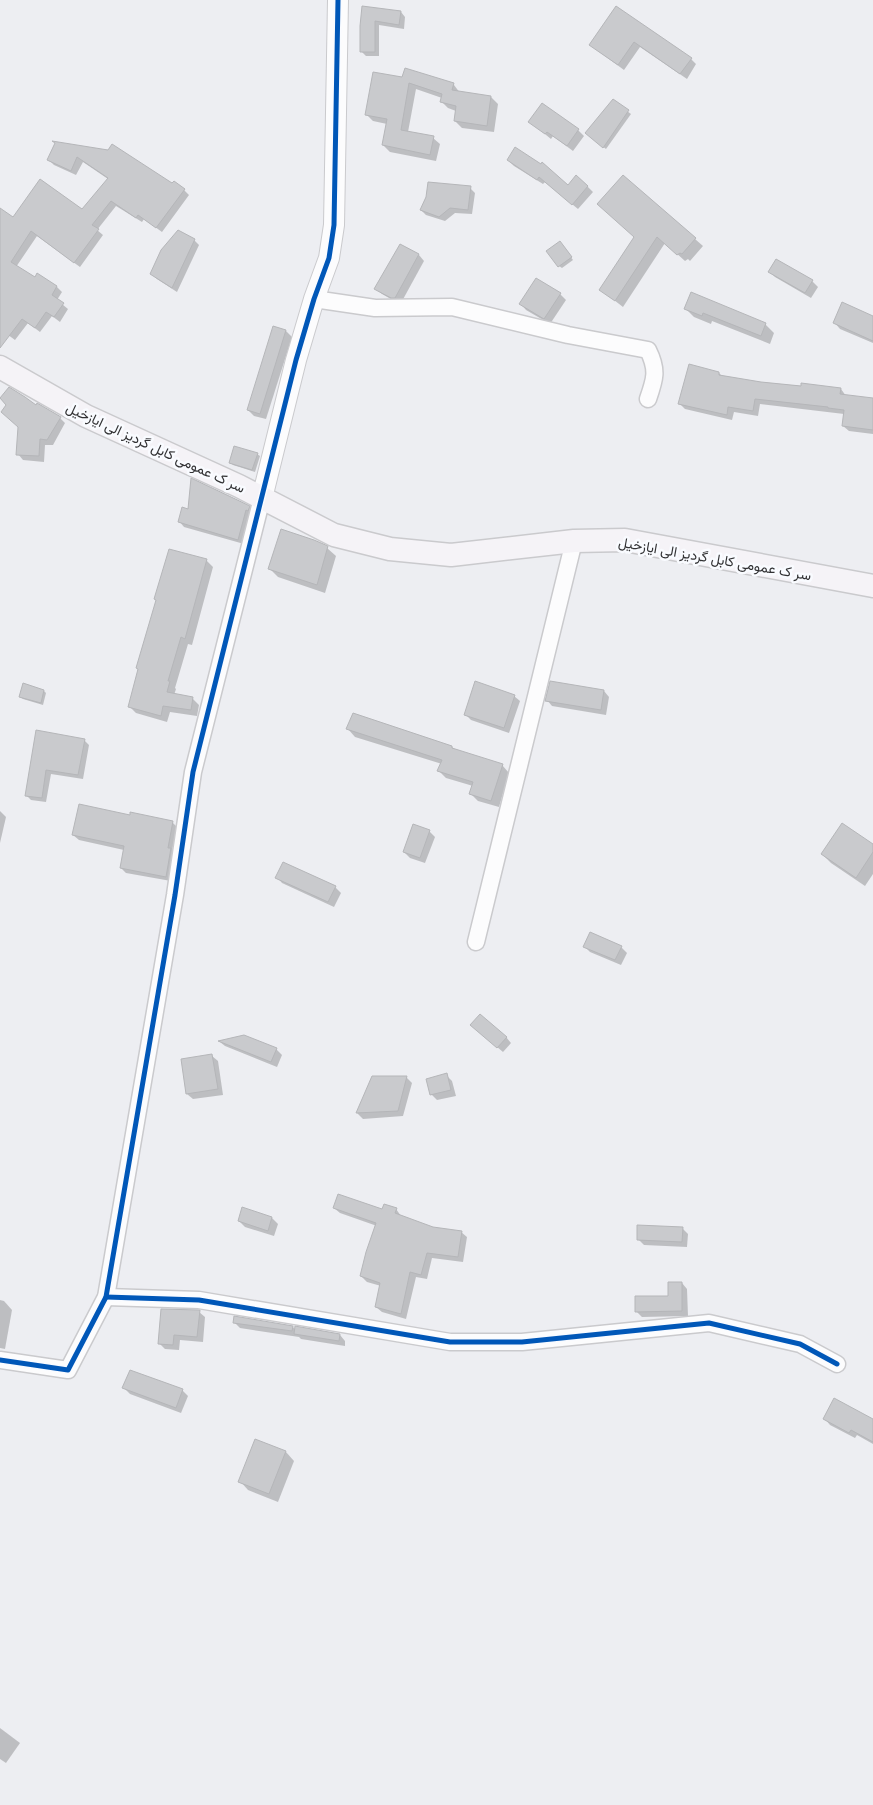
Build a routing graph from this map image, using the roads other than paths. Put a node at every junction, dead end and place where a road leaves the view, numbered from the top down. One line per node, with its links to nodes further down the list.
1 (338, 0): 2 (street)
2 (314, 299): 4 (street); 5 (street)
3 (0, 367): 5 (main road, سر ک عمومی کابل گردیز الی ایازخیل)
4 (648, 399)
5 (262, 498): 6 (main road, سر ک عمومی کابل گردیز الی ایازخیل); 9 (street)
6 (574, 541): 7 (main road, سر ک عمومی کابل گردیز الی ایازخیل); 8 (street)
7 (873, 586)
8 (476, 942)
9 (106, 1297): 10 (street); 11 (street)
10 (0, 1360)
11 (837, 1364)

